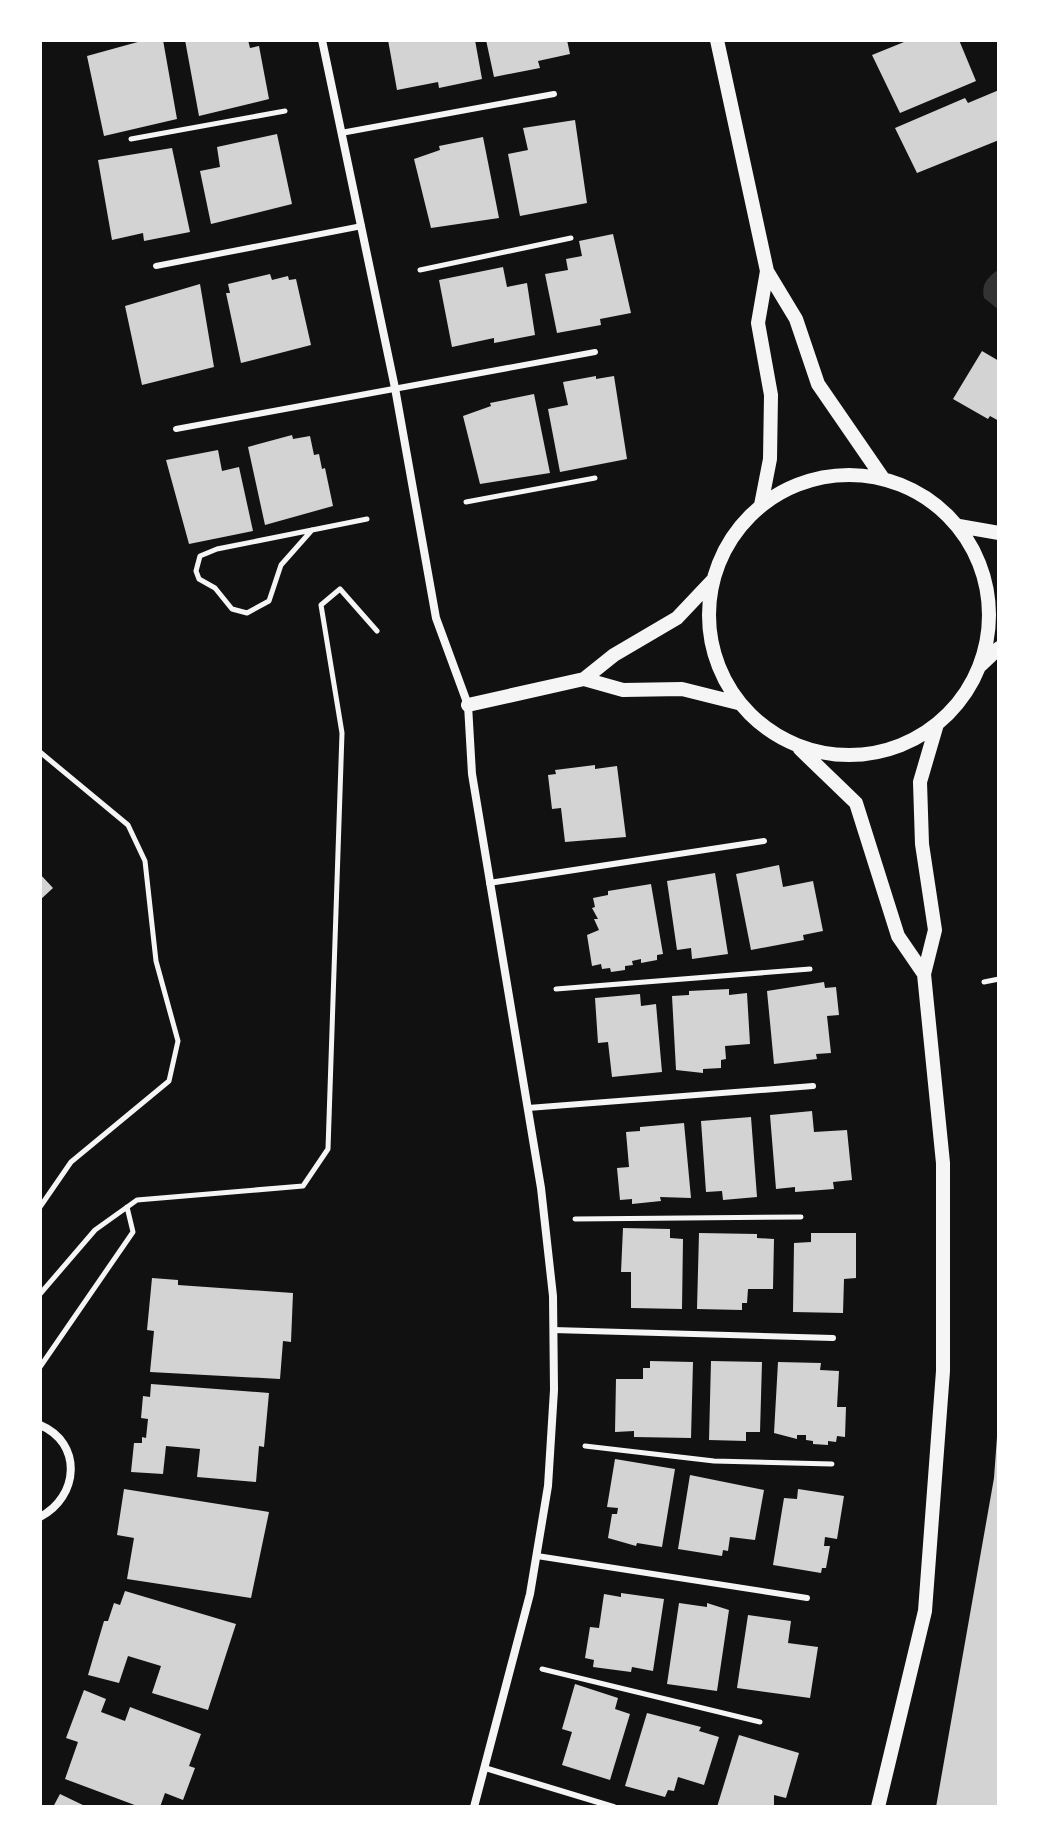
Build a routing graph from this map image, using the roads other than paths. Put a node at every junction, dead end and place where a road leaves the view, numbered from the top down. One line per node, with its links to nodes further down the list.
1 (322, 40): 4 (street)
2 (717, 40): 7 (street)
3 (554, 94): 4 (lane)
4 (341, 133): 5 (street)
5 (362, 226): 6 (lane); 9 (street)
6 (156, 266)
7 (767, 271): 11 (street); 12 (street)
8 (595, 352): 9 (lane)
9 (395, 388): 10 (lane); 20 (street)
10 (176, 429)
11 (882, 477): 12 (street); 13 (street)
12 (761, 505): 15 (street)
13 (959, 526): 14 (street); 17 (street)
14 (999, 533)
15 (712, 581): 18 (street); 19 (street)
16 (999, 648): 17 (street)
17 (981, 665): 21 (street)
18 (584, 679): 19 (street); 20 (street)
19 (738, 703): 22 (street)
20 (468, 705): 24 (street)
21 (937, 724): 22 (street); 25 (street)
22 (797, 746): 25 (street)
23 (764, 841): 24 (lane)
24 (489, 883): 27 (street)
25 (924, 974): 37 (street)
26 (813, 1086): 27 (lane)
27 (528, 1108): 28 (street)
28 (553, 1330): 29 (lane); 32 (street)
29 (833, 1338)
30 (40, 1425): 31 (street)
31 (40, 1517)
32 (537, 1556): 33 (lane); 34 (street)
33 (807, 1598)
34 (485, 1768): 35 (street); 36 (lane)
35 (474, 1807)
36 (614, 1807)
37 (878, 1807)

